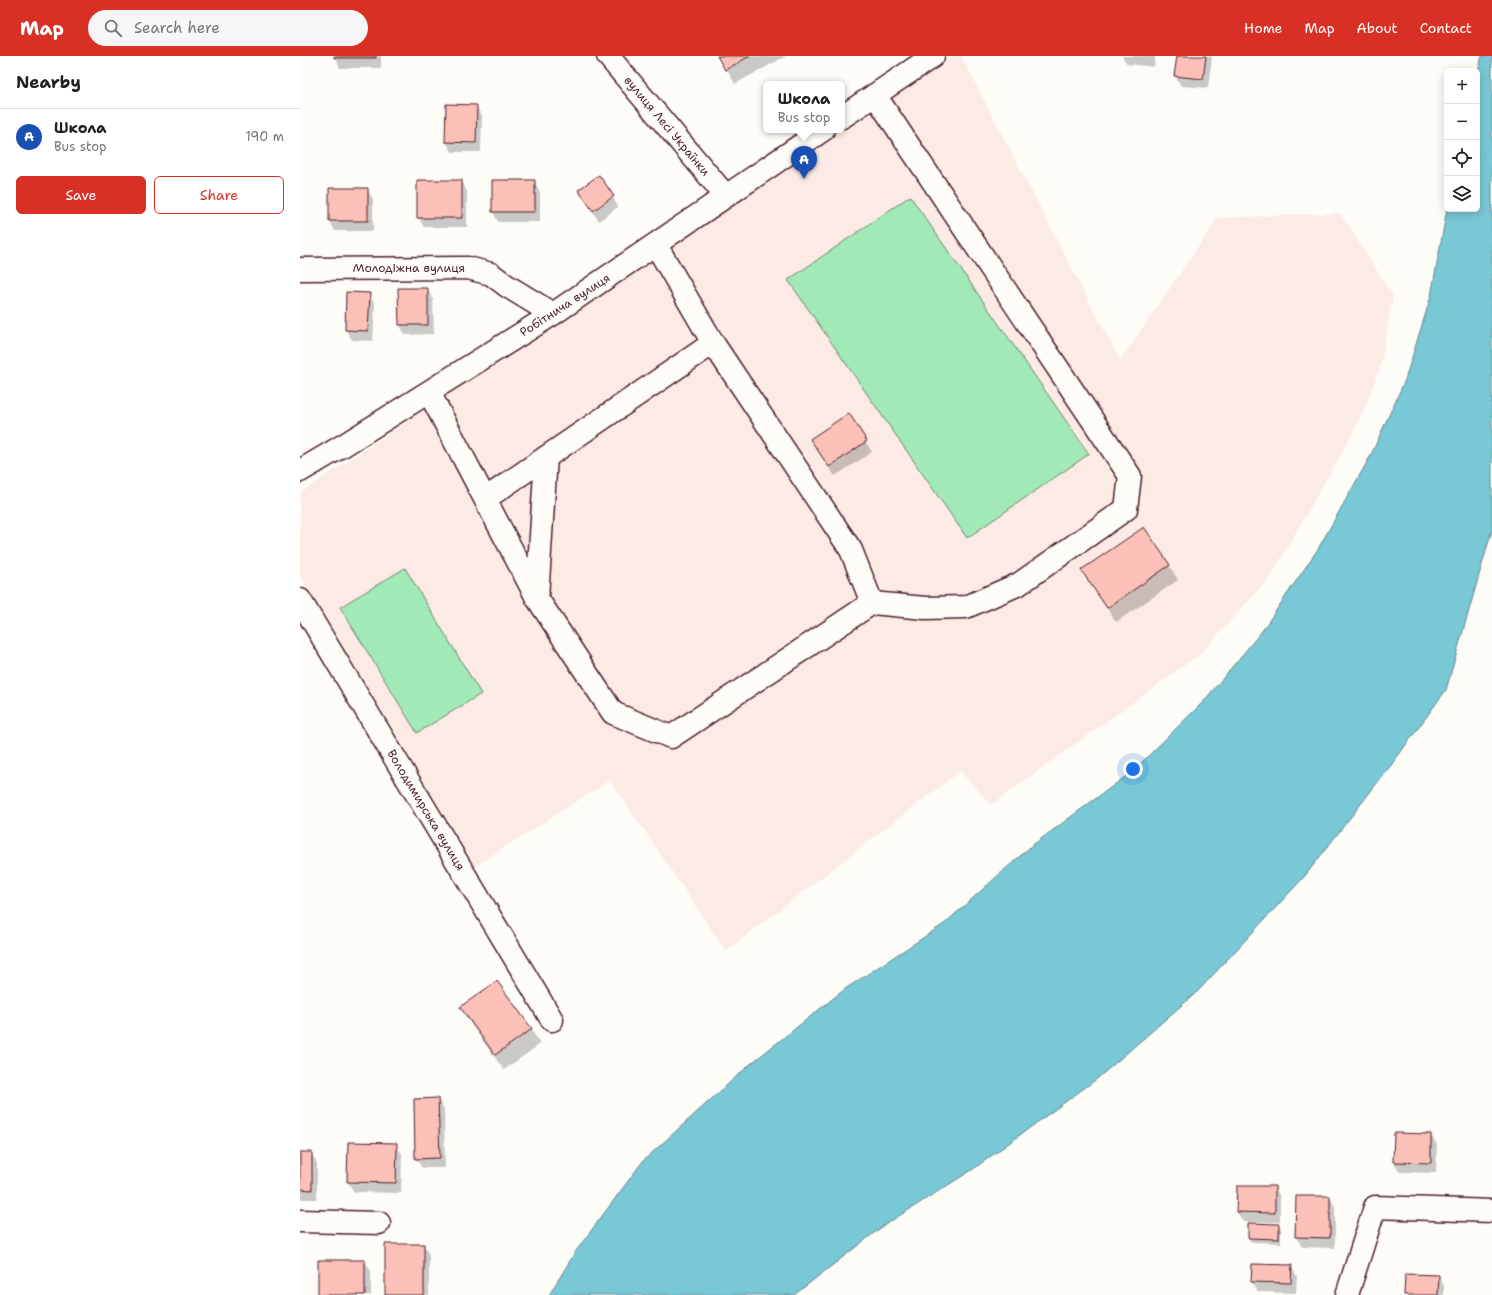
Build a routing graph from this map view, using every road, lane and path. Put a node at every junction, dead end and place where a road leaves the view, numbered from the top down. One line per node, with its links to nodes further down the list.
1 (608, 56): 6 (street, вулиця Лесі Українки)
2 (933, 56): 3 (street)
3 (875, 95): 4 (street); 17 (street)
4 (845, 115)
5 (818, 133): 6 (street, Робітнича вулиця)
6 (725, 195): 7 (street, Робітнича вулиця)
7 (656, 245): 9 (street, Робітнича вулиця); 10 (street)
8 (300, 269): 9 (street, Молодіжна вулиця)
9 (552, 314): 11 (street, Робітнича вулиця)
10 (713, 343): 12 (street); 17 (street)
11 (429, 392): 13 (street, Робітнича вулиця); 14 (street)
12 (546, 457): 14 (street); 15 (street)
13 (300, 471)
14 (485, 499): 15 (street)
15 (537, 598): 17 (street)
16 (300, 600): 18 (street, Володимирська вулиця)
17 (872, 603)
18 (552, 1020)
19 (1492, 1211): 22 (street)
20 (300, 1221): 21 (street)
21 (379, 1223)
22 (1347, 1295)

